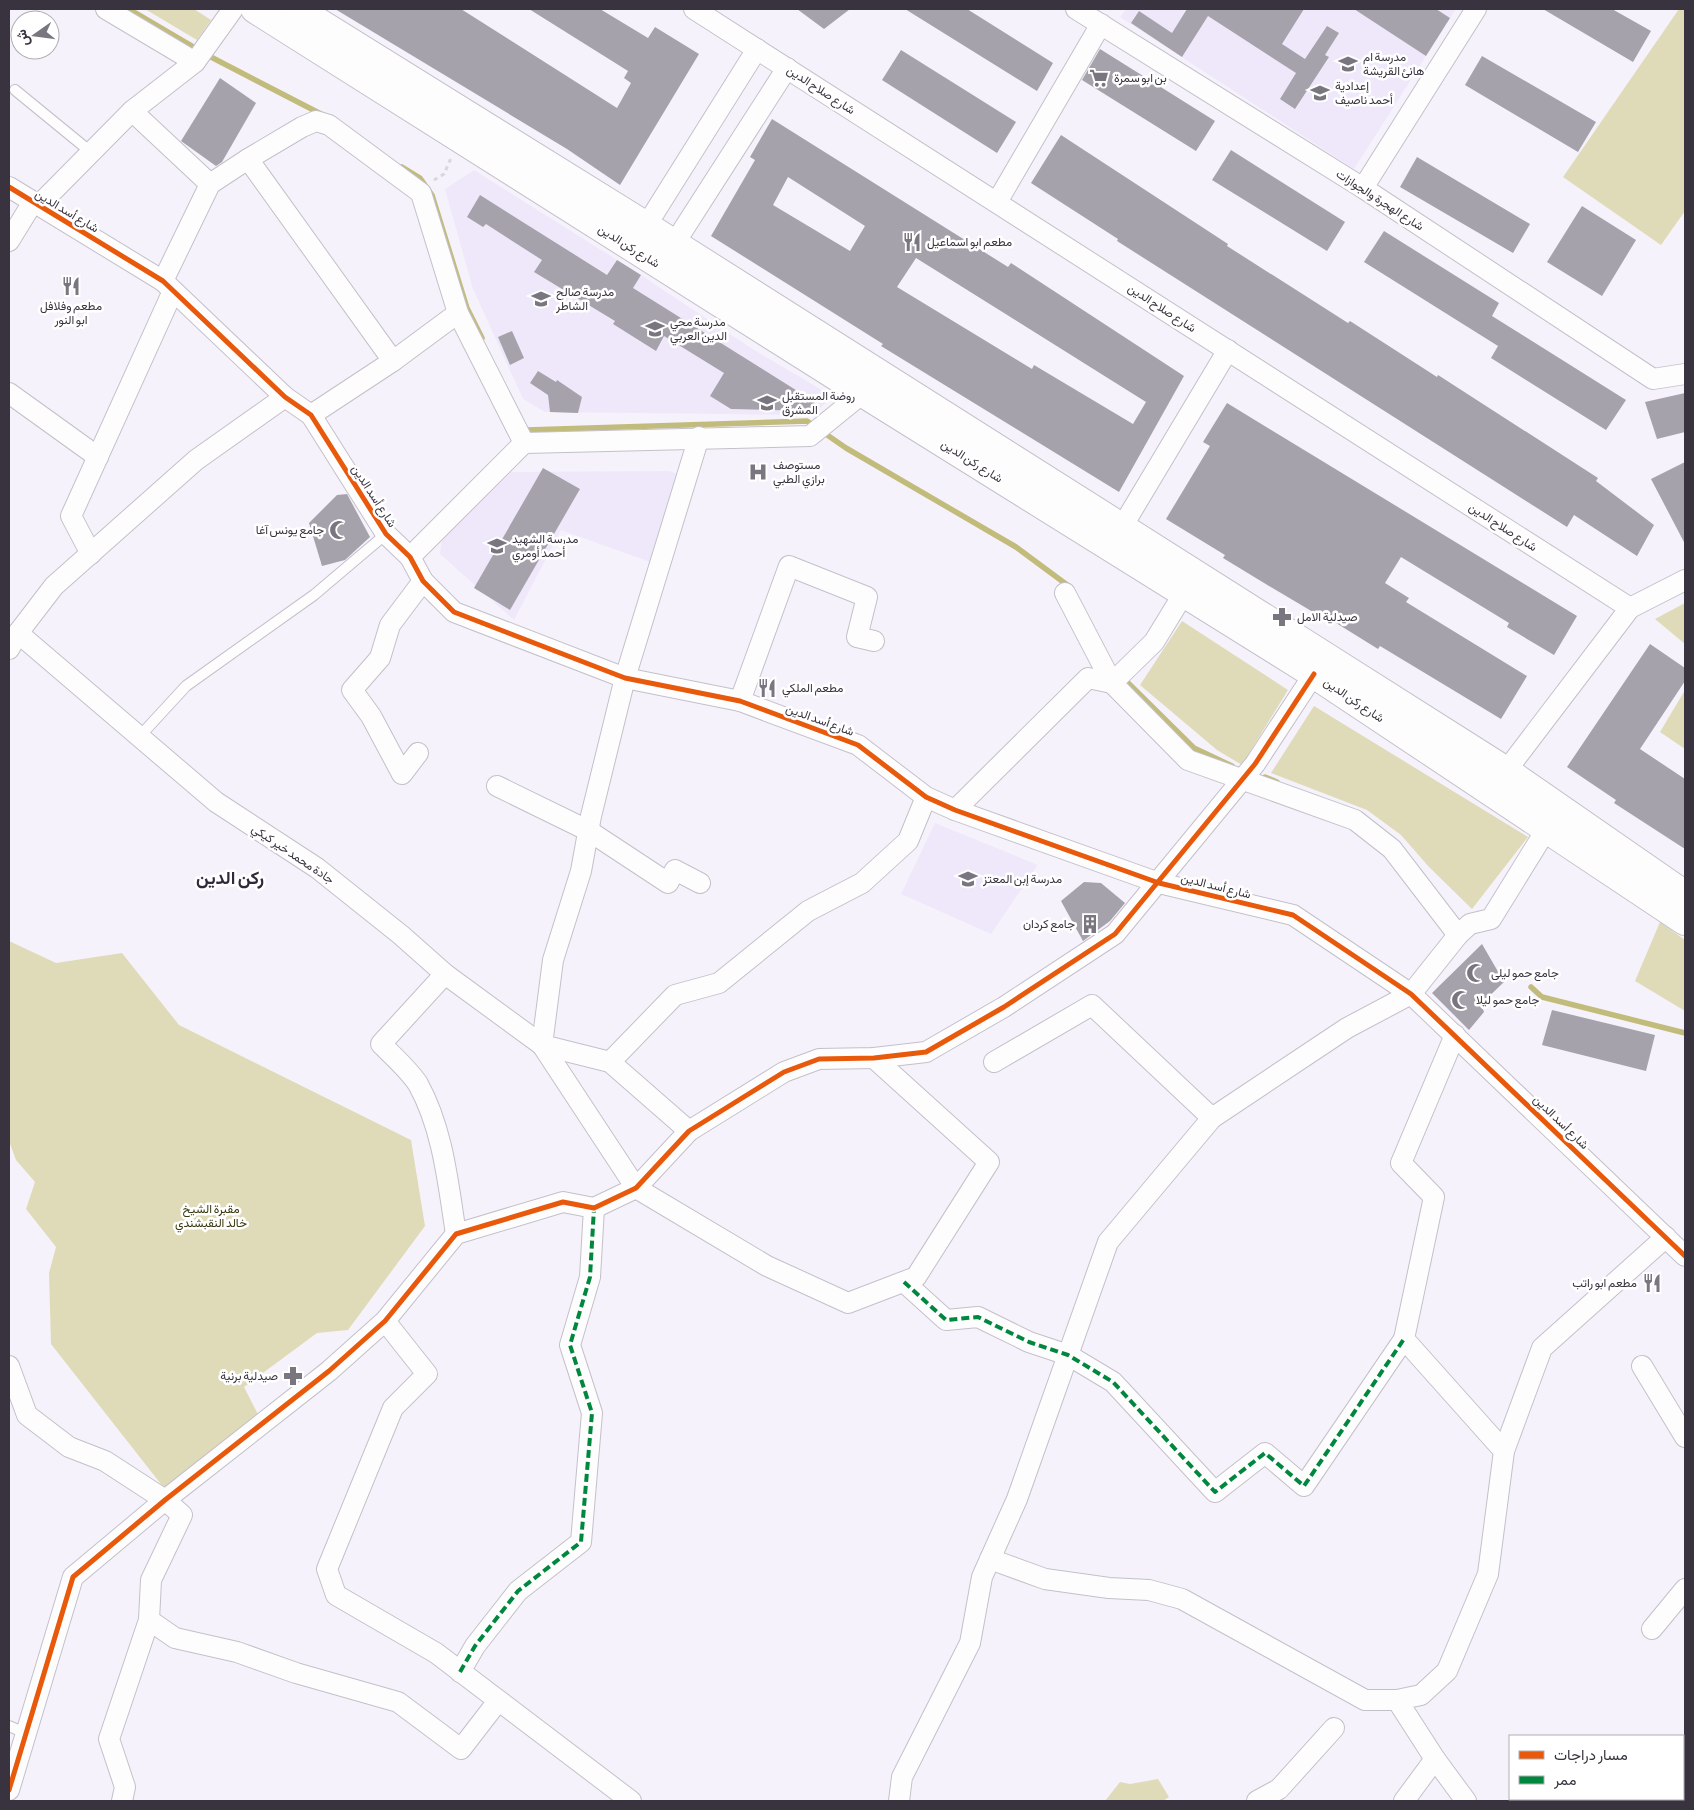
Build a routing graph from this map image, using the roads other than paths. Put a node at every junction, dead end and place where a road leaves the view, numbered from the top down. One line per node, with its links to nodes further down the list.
1 (106, 9): 10 (street)
2 (233, 9): 10 (street)
3 (255, 9): 30 (main road, شارع ركن الدين)
4 (297, 9): 21 (main road, شارع ركن الدين)
5 (694, 9): 9 (street, شارع صلاح الدين)
6 (1076, 9): 8 (street, شارع الهجرة والجوازات)
7 (1476, 9): 18 (street)
8 (1101, 24): 18 (street, شارع الهجرة والجوازات); 19 (street)
9 (756, 49): 11 (street, شارع صلاح الدين); 21 (street)
10 (200, 55): 13 (street)
11 (787, 68): 19 (street, شارع صلاح الدين); 23 (street)
12 (15, 90): 14 (lane)
13 (132, 111): 14 (street); 16 (street)
14 (92, 154): 20 (street)
15 (248, 158): 16 (street); 25 (street); 27 (street)
16 (210, 184): 24 (street)
17 (9, 187): 20 (street, شارع أسد الدين)
18 (1363, 188): 28 (street, شارع الهجرة والجوازات)
19 (997, 202): 26 (street, شارع صلاح الدين)
20 (36, 203): 22 (street); 24 (street, شارع أسد الدين)
21 (646, 226): 23 (main road, شارع ركن الدين)
22 (9, 241)
23 (674, 244): 36 (main road, شارع ركن الدين)
24 (168, 286): 31 (street, شارع أسد الدين); 35 (street)
25 (458, 313): 27 (street); 34 (street)
26 (1228, 350): 36 (street); 44 (street, شارع صلاح الدين)
27 (393, 360): 32 (street)
28 (1685, 374)
29 (9, 393): 35 (street)
30 (863, 393): 33 (street); 43 (main road, شارع ركن الدين)
31 (285, 397): 32 (street, شارع أسد الدين); 38 (street)
32 (311, 415): 37 (street, شارع أسد الدين)
33 (699, 437): 34 (street); 49 (street)
34 (524, 443): 39 (street)
35 (98, 456): 38 (street)
36 (1122, 527): 53 (main road, شارع ركن الدين)
37 (386, 534): 39 (street, شارع أسد الدين); 51 (lane)
38 (91, 554): 45 (street)
39 (410, 557): 41 (street, شارع أسد الدين)
40 (1685, 580): 44 (street)
41 (423, 581): 49 (street, شارع أسد الدين); 52 (street)
42 (1065, 593): 48 (street)
43 (1184, 593): 47 (main road, شارع ركن الدين); 48 (street)
44 (1630, 608): 53 (street)
45 (13, 641): 51 (street, جادة محمد خير كيكي)
46 (874, 642): 50 (street)
47 (1314, 674): 54 (street); 58 (main road, شارع ركن الدين)
48 (1119, 676): 54 (street); 57 (street)
49 (625, 678): 50 (street, شارع أسد الدين); 59 (street)
50 (740, 701): 56 (street, شارع أسد الدين)
51 (140, 736): 65 (street, جادة محمد خير كيكي)
52 (418, 753)
53 (1506, 771): 62 (main road, شارع ركن الدين)
54 (1242, 780): 61 (street); 64 (street)
55 (497, 786): 59 (street)
56 (926, 797): 57 (street, شارع أسد الدين); 70 (street)
57 (955, 810): 61 (street, شارع أسد الدين)
58 (1546, 830): 63 (main road, شارع ركن الدين); 64 (street)
59 (588, 831): 60 (street); 68 (street)
60 (700, 883)
61 (1159, 883): 66 (street, شارع أسد الدين); 69 (street)
62 (1685, 895)
63 (1685, 921)
64 (1464, 930): 66 (street)
65 (445, 974): 68 (street, جادة محمد خير كيكي); 76 (street)
66 (1410, 994): 67 (street, شارع أسد الدين); 72 (street)
67 (1454, 1035): 77 (street, شارع أسد الدين); 81 (street)
68 (542, 1045): 70 (street); 74 (street)
69 (874, 1058): 73 (street); 79 (street)
70 (610, 1062): 73 (street)
71 (994, 1062): 72 (street)
72 (1212, 1118): 82 (street)
73 (689, 1131): 74 (street)
74 (636, 1188): 75 (street); 79 (street)
75 (594, 1208): 76 (street); 92 (street)
76 (456, 1234): 80 (street)
77 (1666, 1237): 78 (street, شارع أسد الدين); 86 (street)
78 (1685, 1256)
79 (904, 1282): 82 (street)
80 (385, 1321): 87 (street); 92 (street)
81 (1404, 1339): 82 (street); 86 (street)
82 (1068, 1355): 88 (street)
83 (9, 1366): 87 (street)
84 (1642, 1366): 85 (street)
85 (1685, 1437)
86 (1504, 1451): 93 (street)
87 (165, 1500): 90 (street); 96 (street)
88 (990, 1559): 93 (street); 101 (street)
89 (1685, 1589): 91 (street)
90 (149, 1620): 94 (street); 99 (street)
91 (1652, 1629)
92 (460, 1672): 94 (street)
93 (1397, 1700): 97 (street)
94 (498, 1701): 100 (street)
95 (1334, 1728): 102 (street)
96 (17, 1730): 98 (street)
97 (1435, 1759): 103 (street); 104 (street)
98 (9, 1790)
99 (122, 1801)
100 (631, 1801)
101 (900, 1801)
102 (1257, 1801)
103 (1404, 1801)
104 (1466, 1801)

